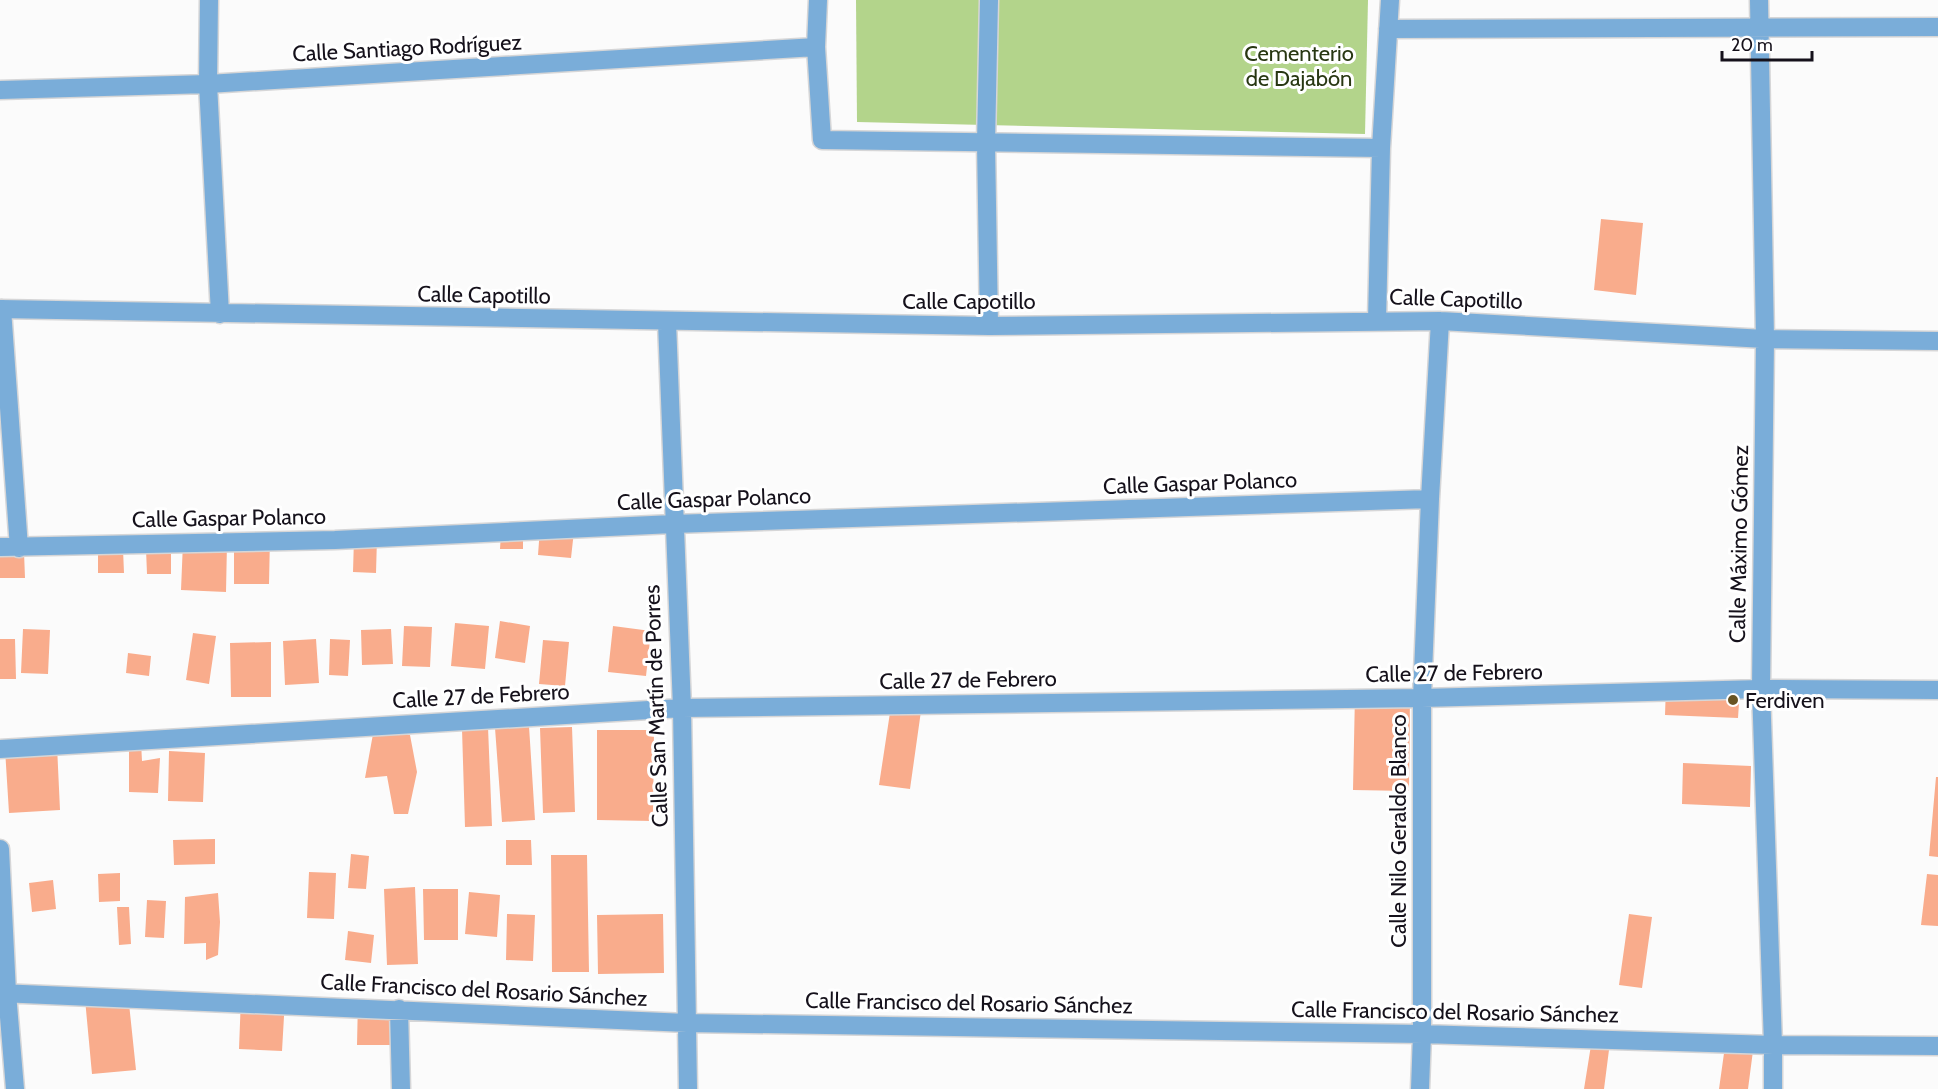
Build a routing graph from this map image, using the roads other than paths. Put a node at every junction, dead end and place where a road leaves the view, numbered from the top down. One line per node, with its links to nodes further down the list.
1 (209, 0): 10 (street)
2 (818, 0): 9 (street)
3 (989, 0): 12 (street)
4 (1390, 0): 8 (street)
5 (1759, 0): 6 (street, Calle Máximo Gómez)
6 (1758, 27): 7 (street); 8 (street); 20 (street, Calle Máximo Gómez)
7 (1938, 27)
8 (1388, 29): 13 (street)
9 (816, 47): 10 (street, Calle Santiago Rodríguez); 12 (street)
10 (208, 84): 11 (street, Calle Santiago Rodríguez); 15 (street)
11 (0, 90)
12 (986, 143): 13 (street); 19 (street)
13 (1381, 148): 16 (street)
14 (1, 309): 15 (street, Calle Capotillo); 25 (street)
15 (220, 314): 18 (street, Calle Capotillo)
16 (1377, 321): 17 (street, Calle Capotillo); 19 (street, Calle Capotillo)
17 (1440, 321): 20 (street, Calle Capotillo); 22 (street, Calle Nilo Geraldo Blanco)
18 (667, 322): 19 (street, Calle Capotillo); 23 (street, Calle San Martín de Porres)
19 (989, 326)
20 (1766, 339): 21 (street, Calle Capotillo); 26 (street, Calle Máximo Gómez)
21 (1938, 341)
22 (1430, 499): 23 (street, Calle Gaspar Polanco); 28 (street, Calle Nilo Geraldo Blanco)
23 (673, 524): 25 (street, Calle Gaspar Polanco); 29 (street, Calle San Martín de Porres)
24 (0, 548): 25 (street, Calle Gaspar Polanco)
25 (19, 548)
26 (1761, 688): 27 (street, Calle 27 de Febrero); 28 (street, Calle 27 de Febrero); 36 (street, Calle Máximo Gómez)
27 (1938, 690)
28 (1422, 698): 29 (street, Calle 27 de Febrero); 35 (street, Calle Nilo Geraldo Blanco)
29 (682, 708): 30 (street, Calle 27 de Febrero); 34 (street, Calle San Martín de Porres)
30 (0, 749)
31 (0, 849): 32 (street)
32 (3, 993): 33 (street, Calle Francisco del Rosario Sánchez); 38 (street)
33 (399, 1010): 34 (street, Calle Francisco del Rosario Sánchez); 39 (street)
34 (687, 1023): 35 (street, Calle Francisco del Rosario Sánchez); 40 (street, Calle San Martín de Porres)
35 (1422, 1034): 36 (street, Calle Francisco del Rosario Sánchez); 41 (street, Calle Nilo Geraldo Blanco)
36 (1773, 1045): 37 (street, Calle Francisco del Rosario Sánchez); 42 (street, Calle Máximo Gómez)
37 (1938, 1046)
38 (15, 1089)
39 (400, 1089)
40 (688, 1089)
41 (1420, 1089)
42 (1773, 1089)

